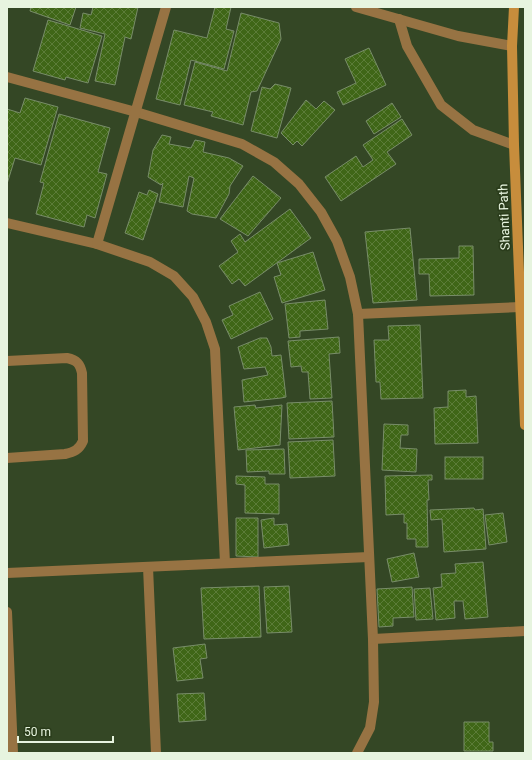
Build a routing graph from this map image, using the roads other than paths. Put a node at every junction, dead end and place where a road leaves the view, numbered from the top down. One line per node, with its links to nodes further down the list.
1 (166, 7): 7 (street)
2 (356, 7): 4 (street)
3 (514, 7): 5 (main road, Shanti Path)
4 (399, 19): 5 (street); 8 (street)
5 (512, 46): 8 (main road, Shanti Path)
6 (7, 77): 7 (street)
7 (136, 112): 10 (street); 12 (street)
8 (514, 145): 11 (main road, Shanti Path)
9 (7, 223): 10 (street)
10 (97, 244): 17 (street)
11 (520, 307): 12 (street); 14 (main road, Shanti Path)
12 (358, 314): 16 (street)
13 (7, 361): 15 (street)
14 (525, 426)
15 (7, 458)
16 (369, 556): 17 (street); 23 (street)
17 (225, 563): 18 (street)
18 (148, 567): 19 (street); 25 (street)
19 (7, 573)
20 (7, 612): 21 (street)
21 (7, 627): 24 (street)
22 (525, 631): 23 (street)
23 (373, 639): 26 (street)
24 (13, 753)
25 (156, 753)
26 (357, 753)

